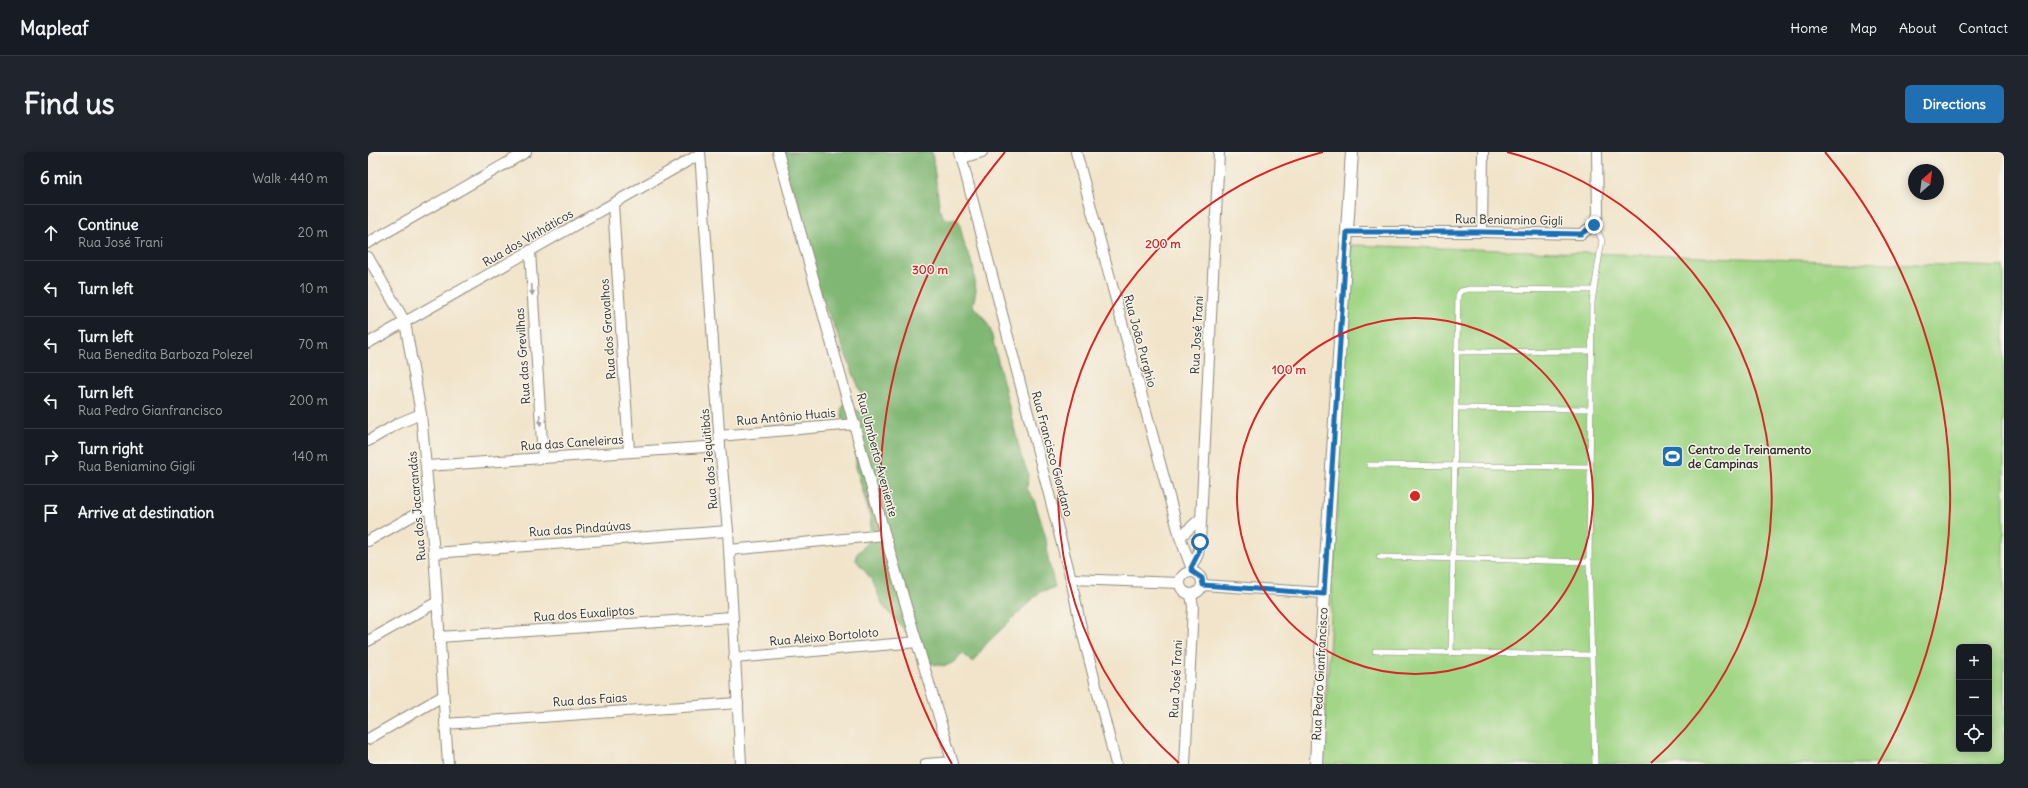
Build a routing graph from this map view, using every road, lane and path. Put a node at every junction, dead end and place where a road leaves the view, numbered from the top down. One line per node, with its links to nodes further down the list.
1 (526, 152): 15 (street)
2 (778, 152): 26 (street, Rua Umberto Aveniente)
3 (982, 152): 10 (street)
4 (1076, 152): 39 (street, Rua João Purghio)
5 (1219, 152): 36 (street, Rua José Trani)
6 (1352, 152): 13 (street, Rua Pedro Gianfrancisco)
7 (1483, 152): 14 (street)
8 (1597, 152): 12 (street)
9 (700, 153): 11 (street, Rua dos Vinháticos); 28 (street, Rua dos Jequitibás)
10 (961, 155): 47 (street, Rua Francisco Giordano)
11 (612, 205): 16 (street, Rua dos Vinháticos); 29 (street, Rua dos Gravalhos)
12 (1594, 225): 14 (street, Rua Beniamino Gigli); 18 (lane)
13 (1347, 232): 14 (street, Rua Beniamino Gigli); 49 (street, Rua Pedro Gianfrancisco)
14 (1482, 232)
15 (368, 244)
16 (530, 252): 19 (street, Rua dos Vinháticos); 30 (street, Rua das Grevilhas, one-way to 30)
17 (368, 257): 19 (street, Rua dos Jacarandás)
18 (1593, 290): 21 (lane); 22 (lane)
19 (405, 322): 20 (street, Rua dos Vinháticos); 25 (street, Rua dos Jacarandás)
20 (368, 344)
21 (1592, 351): 22 (lane); 24 (lane)
22 (1456, 352): 23 (lane)
23 (1456, 408): 24 (lane); 32 (lane)
24 (1591, 409): 34 (lane)
25 (421, 414): 27 (street); 33 (street, Rua dos Jacarandás)
26 (855, 424): 28 (street, Rua Antônio Huais); 38 (street, Rua Umberto Aveniente)
27 (368, 441)
28 (719, 441): 29 (street, Rua das Caneleiras); 37 (street, Rua dos Jequitibás)
29 (629, 452): 30 (street, Rua das Caneleiras)
30 (543, 458): 33 (street, Rua das Caneleiras)
31 (1369, 465): 32 (lane)
32 (1455, 465): 34 (lane); 44 (lane)
33 (427, 466): 35 (street, Rua dos Jacarandás)
34 (1590, 467): 45 (lane)
35 (430, 506): 40 (street); 42 (street, Rua dos Jacarandás)
36 (1200, 519): 39 (street); 46 (street, Rua José Trani)
37 (728, 531): 41 (street, Rua dos Jequitibás); 42 (street, Rua das Pindaúvas)
38 (885, 536): 41 (street); 55 (street, Rua Umberto Aveniente)
39 (1180, 538): 46 (street, Rua João Purghio)
40 (368, 541)
41 (729, 550): 52 (street, Rua dos Jequitibás)
42 (434, 553): 51 (street, Rua dos Jacarandás)
43 (1378, 557): 44 (lane)
44 (1452, 558): 45 (lane); 57 (lane)
45 (1589, 562): 58 (lane)
46 (1187, 574): 47 (street); 48 (street); 50 (street)
47 (1071, 579): 68 (street, Rua Francisco Giordano)
48 (1203, 585): 49 (street); 50 (street)
49 (1324, 594): 70 (street, Rua Pedro Gianfrancisco)
50 (1191, 595): 69 (street, Rua José Trani)
51 (437, 602): 53 (street, Rua dos Jacarandás); 54 (street)
52 (732, 617): 53 (street, Rua dos Euxaliptos); 59 (street, Rua dos Jequitibás)
53 (439, 637): 60 (street, Rua dos Jacarandás)
54 (368, 641)
55 (917, 642): 59 (street, Rua Aleixo Bortoloto); 64 (street, Rua Umberto Aveniente)
56 (1375, 651): 57 (lane)
57 (1451, 653): 58 (lane)
58 (1592, 654): 71 (lane)
59 (734, 658): 61 (street, Rua dos Jequitibás)
60 (443, 696): 62 (street, Rua dos Jacarandás); 63 (street)
61 (738, 703): 62 (street, Rua das Faias); 66 (street, Rua dos Jequitibás)
62 (445, 724): 65 (street, Rua dos Jacarandás)
63 (368, 739)
64 (952, 763): 67 (street)
65 (448, 764)
66 (741, 764)
67 (926, 764)
68 (1116, 764)
69 (1185, 764)
70 (1316, 764)
71 (1595, 764)

